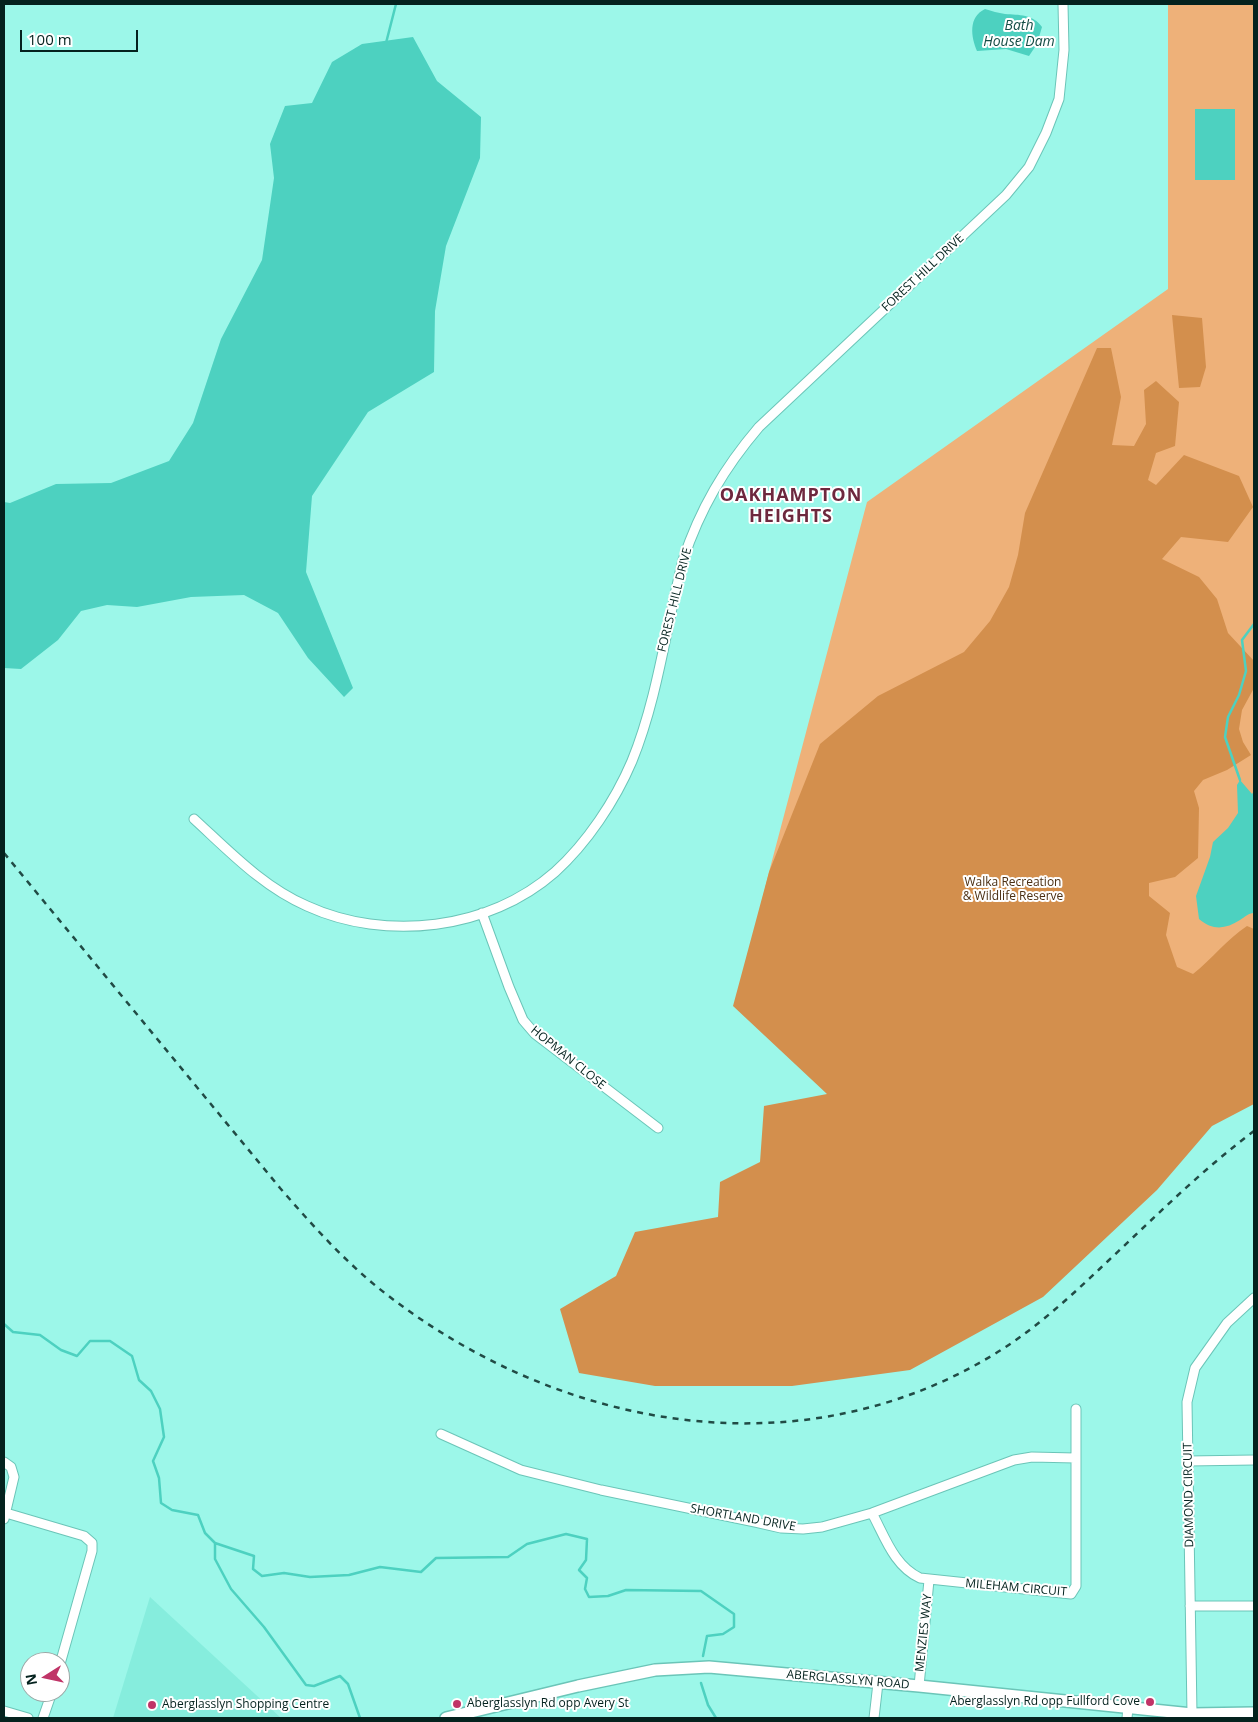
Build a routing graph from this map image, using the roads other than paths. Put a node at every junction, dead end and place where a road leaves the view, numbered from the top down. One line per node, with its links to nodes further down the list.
1 (1064, 4): 3 (street, FOREST HILL DRIVE)
2 (194, 819): 3 (street, FOREST HILL DRIVE)
3 (482, 913): 4 (street, HOPMAN CLOSE)
4 (658, 1128)
5 (1254, 1298): 10 (street, DIAMOND CIRCUIT)
6 (1076, 1409): 8 (street, MILEHAM CIRCUIT)
7 (441, 1434): 12 (street, SHORTLAND DRIVE)
8 (1075, 1458): 12 (street, SHORTLAND DRIVE); 14 (street, MILEHAM CIRCUIT)
9 (1254, 1460): 10 (street)
10 (1188, 1461): 15 (street, DIAMOND CIRCUIT)
11 (4, 1462): 13 (street)
12 (872, 1513): 14 (street, MILEHAM CIRCUIT)
13 (5, 1516): 17 (street)
14 (929, 1580): 19 (street, MENZIES WAY)
15 (1190, 1606): 16 (street); 23 (street, DIAMOND CIRCUIT)
16 (1254, 1606)
17 (63, 1652)
18 (878, 1683): 19 (main road, ABERGLASSLYN ROAD); 27 (main road, ABERGLASSLYN ROAD); 28 (street)
19 (919, 1686): 22 (main road, ABERGLASSLYN ROAD)
20 (49, 1702): 26 (street)
21 (4, 1711): 25 (street)
22 (1127, 1713): 23 (main road, ABERGLASSLYN ROAD)
23 (1192, 1714): 24 (main road, ABERGLASSLYN ROAD)
24 (1254, 1714)
25 (28, 1718)
26 (43, 1718)
27 (446, 1718)
28 (874, 1718)

